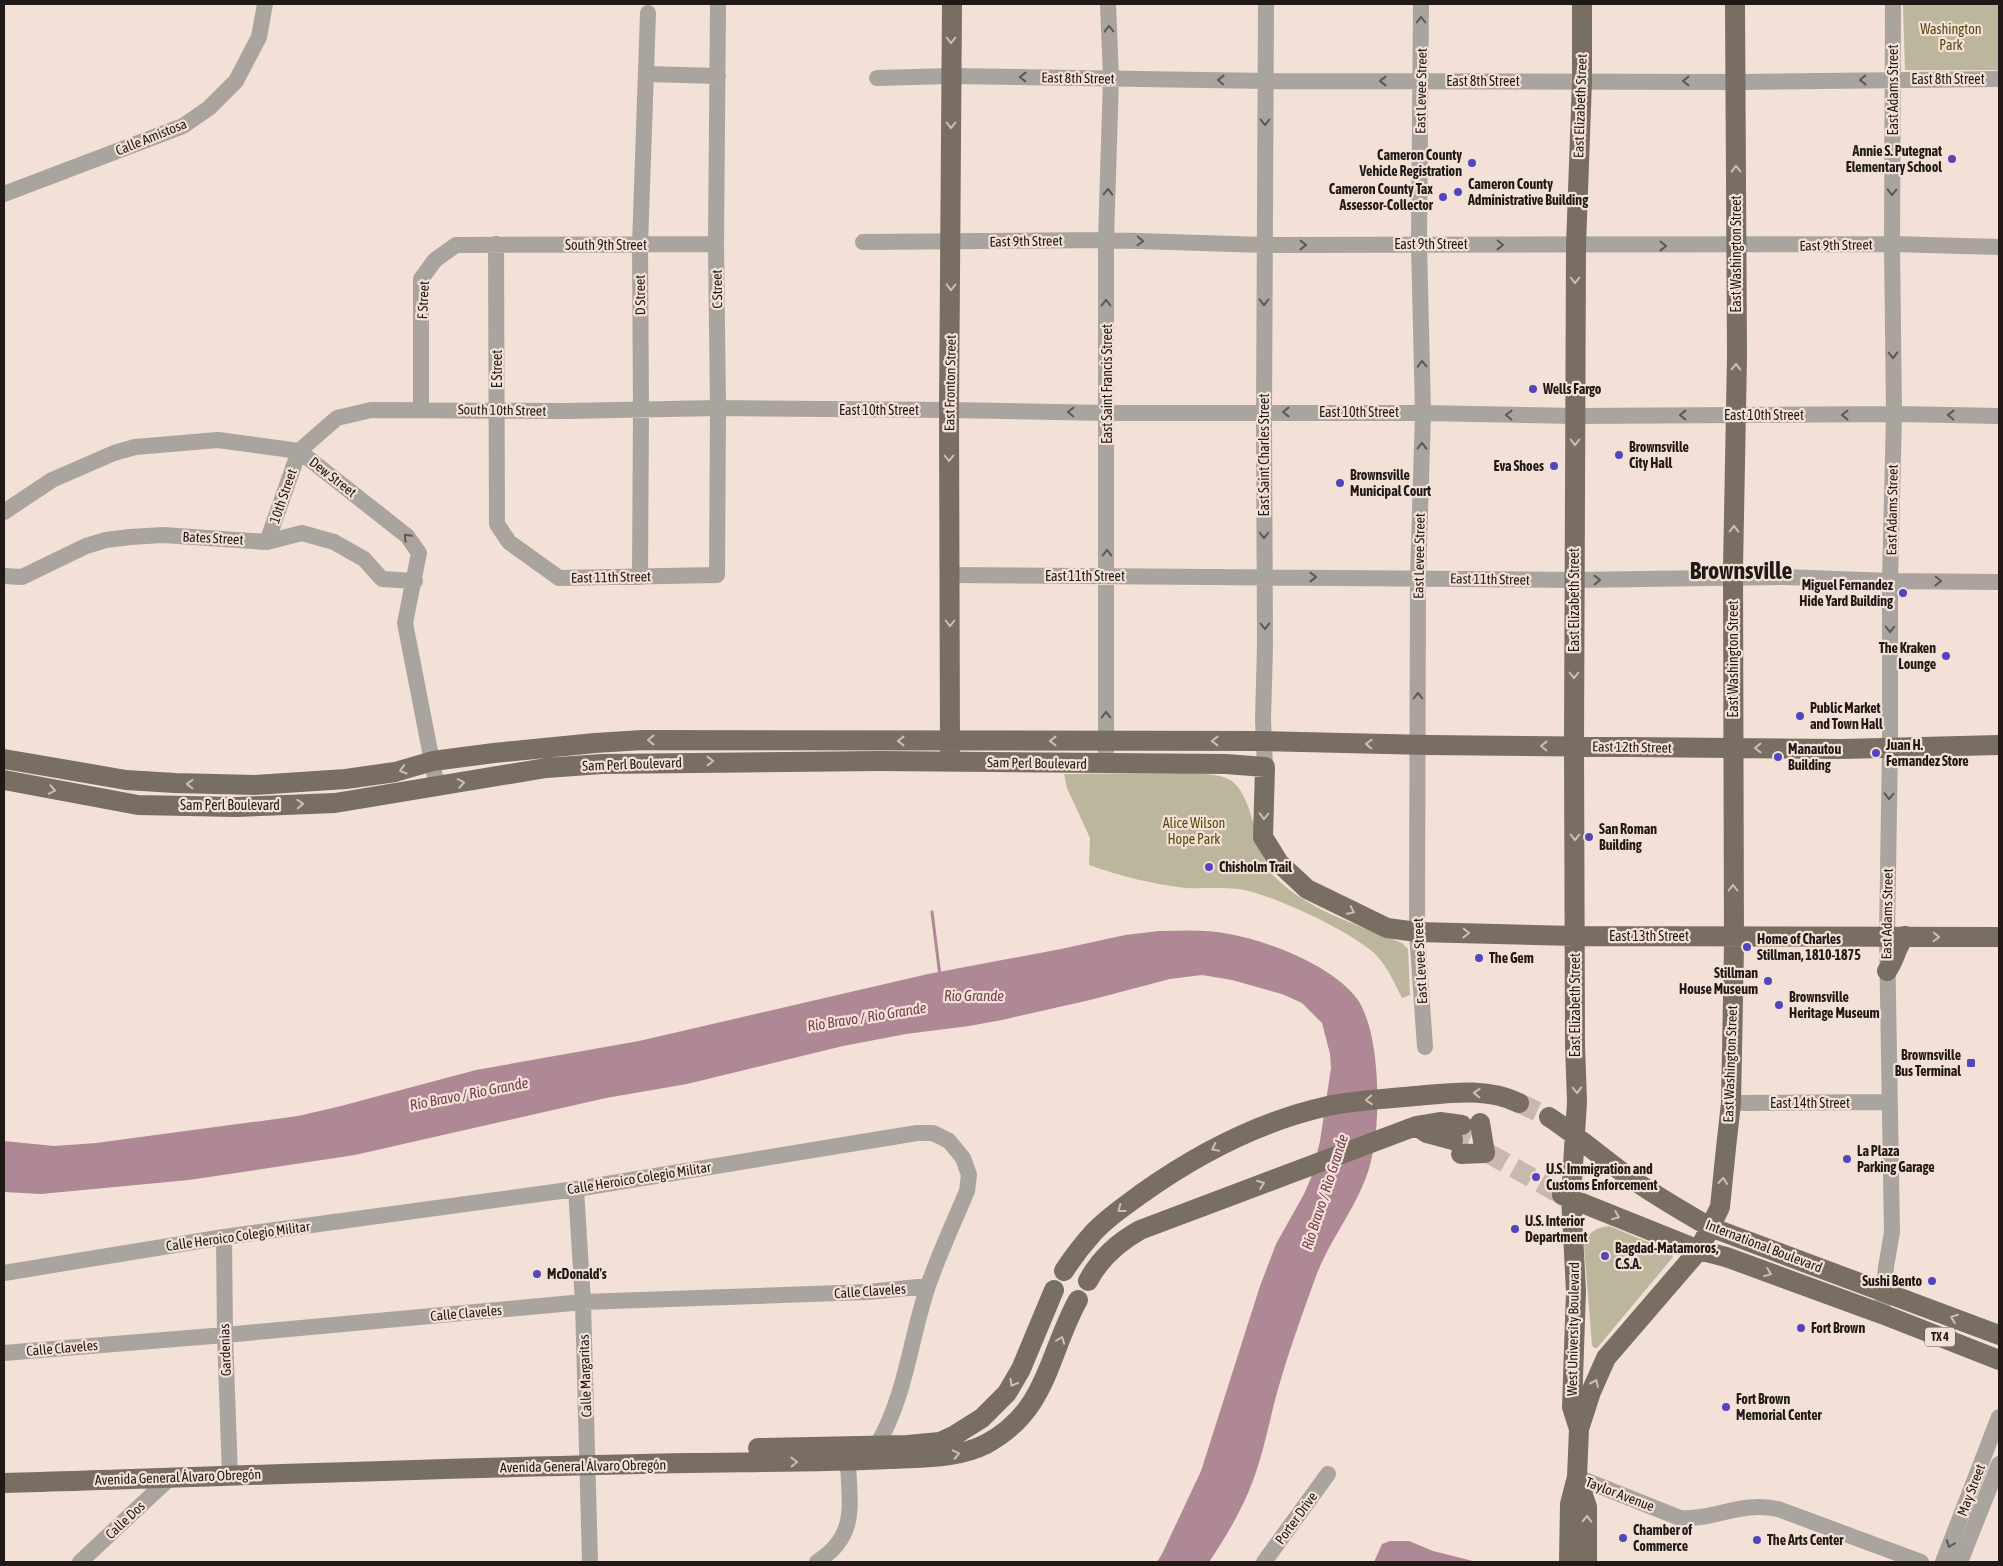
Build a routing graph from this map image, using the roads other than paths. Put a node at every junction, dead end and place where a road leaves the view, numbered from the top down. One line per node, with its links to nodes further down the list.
1 (265, 4): 22 (street, Calle Amistosa)
2 (718, 4): 12 (street, C Street)
3 (952, 4): 13 (main road, East Fronton Street, one-way to 13)
4 (1108, 4): 15 (street, East Saint Francis Street, one-way to 4)
5 (1266, 4): 19 (street, East Saint Charles Street)
6 (1421, 4): 18 (street, East Levee Street, one-way to 6)
7 (1582, 4): 20 (main road, East Elizabeth Street)
8 (1735, 4): 21 (main road, East Washington Street)
9 (1893, 4): 16 (street, East Adams Street)
10 (648, 13): 11 (street, D Street)
11 (647, 74): 12 (street); 30 (street, D Street)
12 (718, 76): 27 (street, C Street)
13 (951, 76): 14 (street, East 8th Street); 15 (street, East 8th Street, one-way to 13); 25 (main road, East Fronton Street, one-way to 25)
14 (877, 78)
15 (1111, 78): 19 (street, East 8th Street, one-way to 15); 23 (street, East Saint Francis Street, one-way to 15)
16 (1894, 79): 17 (street, East 8th Street); 21 (street, East 8th Street, one-way to 21); 29 (street, East Adams Street, one-way to 29)
17 (1999, 79)
18 (1421, 80): 19 (street, East 8th Street, one-way to 19); 20 (street, East 8th Street); 28 (street, East Levee Street)
19 (1266, 81): 31 (street, East Saint Charles Street, one-way to 31)
20 (1582, 81): 21 (street, East 8th Street, one-way to 20); 32 (main road, East Elizabeth Street)
21 (1735, 82): 33 (main road, East Washington Street, one-way to 21)
22 (4, 194)
23 (1106, 240): 25 (street, East 9th Street); 31 (street, East 9th Street, one-way to 31); 42 (street, East Saint Francis Street, one-way to 23)
24 (863, 242): 25 (street, East 9th Street)
25 (952, 242): 39 (main road, East Fronton Street, one-way to 39)
26 (496, 244): 30 (street, South 9th Street); 36 (street, F Street); 37 (street, E Street)
27 (716, 244): 30 (street, South 9th Street); 35 (street, C Street)
28 (1419, 244): 31 (street, East 9th Street, one-way to 28); 32 (street, East 9th Street, one-way to 32); 41 (street, East Levee Street, one-way to 28)
29 (1892, 244): 33 (street, East 9th Street); 34 (street, East 9th Street); 43 (street, East Adams Street, one-way to 43)
30 (640, 245): 38 (street, D Street)
31 (1265, 245): 40 (street, East Saint Charles Street, one-way to 40)
32 (1576, 246): 33 (street, East 9th Street, one-way to 33); 45 (main road, East Elizabeth Street, one-way to 45)
33 (1737, 246): 44 (main road, East Washington Street, one-way to 33)
34 (1999, 247)
35 (718, 408): 38 (street, South 10th Street); 39 (street, East 10th Street); 51 (street, C Street)
36 (421, 410): 37 (street, South 10th Street); 47 (street, South 10th Street)
37 (497, 410): 38 (street, South 10th Street); 49 (street, E Street)
38 (642, 410): 55 (street, D Street)
39 (949, 410): 42 (street, East 10th Street, one-way to 39); 52 (main road, East Fronton Street, one-way to 52)
40 (1264, 412): 41 (street, East 10th Street, one-way to 40); 42 (street, East 10th Street); 56 (street, East Saint Charles Street, one-way to 56)
41 (1423, 412): 45 (street, East 10th Street, one-way to 41); 57 (street, East Levee Street, one-way to 41)
42 (1107, 413): 54 (street, East Saint Francis Street, one-way to 42)
43 (1894, 414): 44 (street, East 10th Street, one-way to 44); 46 (street, East 10th Street, one-way to 43); 60 (street, East Adams Street)
44 (1736, 415): 45 (street, East 10th Street, one-way to 45); 58 (main road, East Washington Street, one-way to 44)
45 (1575, 416): 59 (main road, East Elizabeth Street, one-way to 59)
46 (1999, 416)
47 (299, 451): 48 (street, Dew Street); 50 (street, 10th Street); 61 (street, Dew Street, one-way to 47)
48 (4, 512)
49 (497, 524): 55 (street, East 11th Street)
50 (267, 542): 53 (street, Bates Street); 61 (street, Bates Street)
51 (717, 574): 55 (street, East 11th Street)
52 (950, 574): 54 (street, East 11th Street); 63 (main road, East Fronton Street, one-way to 63)
53 (4, 576)
54 (1107, 576): 56 (street, East 11th Street); 64 (street, East Saint Francis Street, one-way to 54)
55 (640, 577)
56 (1264, 577): 57 (street, East 11th Street, one-way to 57); 65 (street, East Saint Charles Street, one-way to 65)
57 (1418, 578): 59 (street, East 11th Street); 66 (street, East Levee Street, one-way to 57)
58 (1733, 578): 59 (street, East 11th Street, one-way to 58); 60 (street, East 11th Street); 70 (main road, East Washington Street)
59 (1574, 580): 68 (main road, East Elizabeth Street, one-way to 68)
60 (1890, 580): 62 (street, East 11th Street, one-way to 62); 69 (street, East Adams Street, one-way to 69)
61 (414, 581): 72 (street, Dew Street)
62 (1999, 582)
63 (950, 741): 64 (main road, Sam Perl Boulevard, one-way to 63); 72 (main road, Sam Perl Boulevard, one-way to 72); 73 (main road, East Fronton Street)
64 (1106, 741): 65 (main road, Sam Perl Boulevard, one-way to 64); 74 (street, East Saint Francis Street)
65 (1264, 741): 66 (main road, East 12th Street, one-way to 65); 75 (street, East Saint Charles Street)
66 (1418, 745): 68 (main road, East 12th Street, one-way to 66); 81 (street, East Levee Street)
67 (1999, 745): 69 (main road, East 12th Street)
68 (1575, 747): 70 (main road, East 12th Street); 82 (main road, East Elizabeth Street, one-way to 82)
69 (1890, 747): 70 (main road, East 12th Street, one-way to 70); 83 (street, East Adams Street, one-way to 83)
70 (1732, 748): 84 (main road, East Washington Street, one-way to 70)
71 (4, 759): 77 (main road, Sam Perl Boulevard, one-way to 71)
72 (433, 761): 77 (main road, Sam Perl Boulevard, one-way to 77); 78 (street, Dew Street)
73 (950, 762): 74 (main road, Sam Perl Boulevard); 78 (main road, Sam Perl Boulevard, one-way to 73)
74 (1106, 764): 75 (main road, Sam Perl Boulevard)
75 (1265, 768): 80 (main road, East Saint Charles Street, one-way to 80)
76 (4, 780): 79 (main road, Sam Perl Boulevard, one-way to 79)
77 (224, 785): 79 (main road)
78 (437, 787): 79 (main road, Sam Perl Boulevard, one-way to 78)
79 (221, 807)
80 (1307, 889): 81 (main road, East 13th Street, one-way to 81)
81 (1417, 932): 82 (main road, East 13th Street, one-way to 82); 87 (street, East Levee Street)
82 (1575, 936): 84 (main road, East 13th Street); 92 (main road, East Elizabeth Street, one-way to 92)
83 (1896, 936): 84 (main road, East 13th Street); 85 (main road, East 13th Street, one-way to 85); 86 (main road)
84 (1734, 937): 90 (main road, East Washington Street)
85 (1999, 937)
86 (1887, 971): 88 (street, East Adams Street)
87 (1424, 1047)
88 (1889, 1102): 90 (street, East 14th Street); 104 (street, East Adams Street)
89 (1519, 1103): 99 (main road, one-way to 99)
90 (1731, 1103): 96 (main road, East Washington Street, one-way to 90)
91 (1549, 1117): 92 (main road, International Boulevard)
92 (1575, 1134): 95 (main road, East Elizabeth Street); 96 (main road, International Boulevard / TX 4)
93 (1468, 1138): 101 (main road, one-way to 93)
94 (576, 1189): 97 (street, Calle Heroico Colegio Militar); 102 (street, Calle Heroico Colegio Militar); 106 (street, Calle Margaritas)
95 (1566, 1196): 98 (main road, International Boulevard / TX 4, one-way to 98); 110 (main road, West University Boulevard)
96 (1710, 1227): 98 (main road, East Washington Street); 104 (main road, International Boulevard / TX 4)
97 (224, 1237): 100 (street, Calle Heroico Colegio Militar); 108 (street, Gardenias)
98 (1700, 1250): 107 (main road, International Boulevard / TX 4, one-way to 107); 112 (main road, West University Boulevard)
99 (1064, 1271)
100 (4, 1273)
101 (1088, 1281)
102 (928, 1286): 106 (street, Calle Claveles); 116 (street, Calle Heroico Colegio Militar)
103 (1054, 1290): 116 (main road, Avenida General Álvaro Obregón, one-way to 116)
104 (1884, 1291): 107 (street, East Adams Street); 109 (main road, International Boulevard / TX 4, one-way to 104)
105 (1078, 1300): 119 (main road, Avenida General Álvaro Obregón, one-way to 105)
106 (583, 1302): 108 (street, Calle Claveles); 118 (street, Calle Margaritas)
107 (1882, 1314): 113 (main road, International Boulevard / TX 4)
108 (224, 1335): 111 (street, Calle Claveles); 121 (street, Gardenias)
109 (1999, 1335)
110 (1574, 1345): 112 (main road); 115 (main road, West University Boulevard)
111 (4, 1353)
112 (1606, 1358): 115 (main road, West University Boulevard, one-way to 112)
113 (1999, 1360)
114 (1999, 1417): 134 (street, May Street, one-way to 134)
115 (1579, 1429): 125 (main road, West University Boulevard)
116 (877, 1445): 117 (main road, Avenida General Álvaro Obregón)
117 (755, 1455): 118 (main road, Avenida General Álvaro Obregón); 119 (main road, Avenida General Álvaro Obregón, one-way to 119)
118 (588, 1458): 121 (main road, Avenida General Álvaro Obregón); 128 (street, Calle Margaritas)
119 (848, 1461): 129 (street)
120 (1999, 1464): 135 (street, May Street)
121 (230, 1469): 122 (main road, Avenida General Álvaro Obregón); 124 (main road, Avenida General Álvaro Obregón)
122 (4, 1470)
123 (1328, 1474): 130 (street, Porter Drive)
124 (170, 1478): 126 (main road, Avenida General Álvaro Obregón); 127 (street, Calle Dos)
125 (1577, 1478): 131 (main road, West University Boulevard); 132 (main road, West University Boulevard, one-way to 125); 133 (street, Taylor Avenue)
126 (4, 1482)
127 (80, 1562)
128 (590, 1562)
129 (817, 1562)
130 (1264, 1562)
131 (1568, 1562)
132 (1586, 1562)
133 (1921, 1562)
134 (1943, 1562)
135 (1960, 1562)

